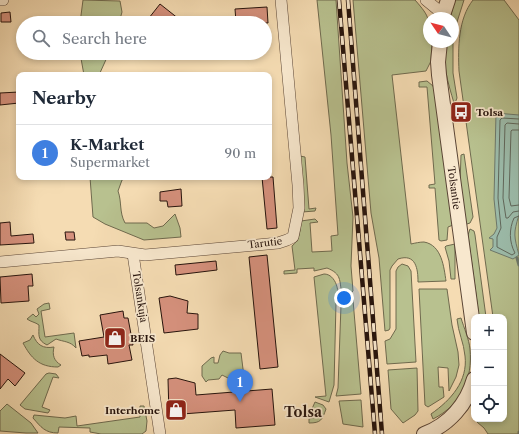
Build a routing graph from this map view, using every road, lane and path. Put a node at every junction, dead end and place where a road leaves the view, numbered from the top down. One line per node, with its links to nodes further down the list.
1 (0, 0): 2 (street)
2 (3, 0)
3 (281, 0): 9 (street, Tarutie)
4 (426, 0): 6 (street)
5 (448, 0): 7 (street)
6 (439, 12)
7 (444, 12)
8 (439, 48): 11 (street, Tolsantie)
9 (133, 254): 10 (street, Tarutie); 13 (street, Tolsankuja)
10 (0, 262)
11 (471, 314)
12 (472, 386): 14 (street)
13 (160, 434)
14 (424, 434)

